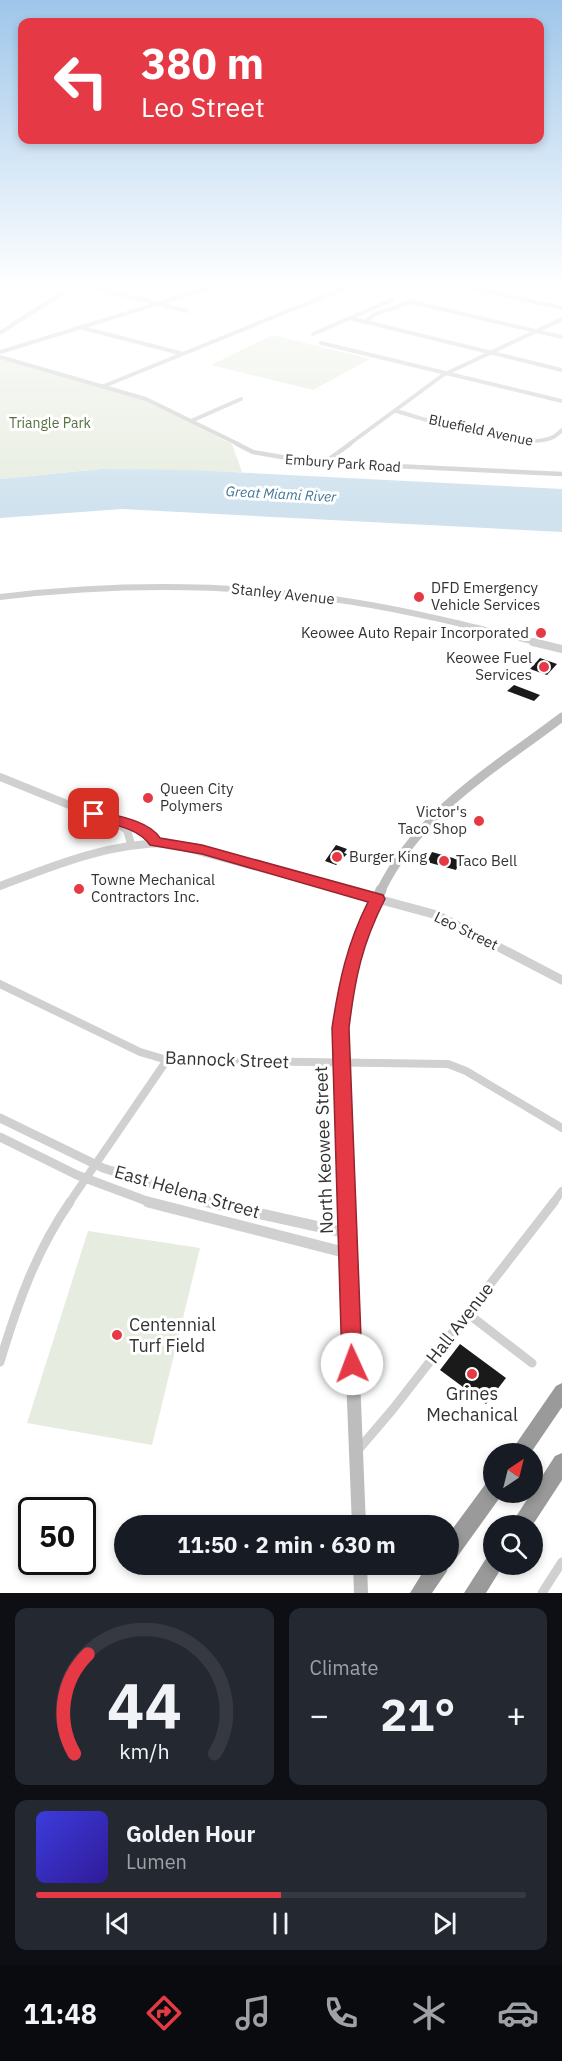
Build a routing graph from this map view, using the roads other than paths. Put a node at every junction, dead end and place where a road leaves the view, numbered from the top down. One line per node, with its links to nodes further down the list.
1 (16, 361): 8 (street, Embury Park Road)
2 (163, 361): 8 (street)
3 (399, 361): 7 (street)
4 (474, 361): 7 (street)
5 (526, 361): 6 (street)
6 (562, 370)
7 (449, 373): 10 (street); 11 (street)
8 (104, 386): 12 (street, Embury Park Road)
9 (241, 399): 12 (street)
10 (562, 401)
11 (396, 411): 13 (street, Bluefield Avenue); 14 (street)
12 (190, 421): 14 (street, Embury Park Road)
13 (562, 430)
14 (325, 463): 15 (street, Embury Park Road)
15 (562, 474)
16 (0, 597): 17 (street, Stanley Avenue)
17 (562, 649)
18 (562, 717): 24 (main road, North Keowee Street)
19 (0, 777): 20 (street, Leo Street)
20 (114, 821): 21 (street, Leo Street); 22 (street)
21 (155, 842): 22 (street, Leo Street); 24 (street, Leo Street)
22 (131, 844): 23 (street, Leo Street)
23 (0, 886)
24 (377, 899): 25 (street, Leo Street); 28 (main road, North Keowee Street)
25 (562, 980)
26 (0, 984): 27 (street, Bannock Street)
27 (167, 1060): 28 (street, Bannock Street); 32 (street)
28 (340, 1062): 30 (street, Bannock Street); 35 (main road, North Keowee Street)
29 (0, 1118): 32 (street, East Helena Street)
30 (562, 1128)
31 (0, 1137): 33 (street, East Helena Street)
32 (94, 1165): 33 (street); 35 (street, East Helena Street)
33 (84, 1178): 36 (street, East Helena Street); 38 (street)
34 (562, 1191): 37 (street, Hall Avenue)
35 (347, 1233): 36 (main road, North Keowee Street)
36 (347, 1253): 42 (main road, North Keowee Street)
37 (467, 1313): 39 (street); 42 (street, Hall Avenue)
38 (0, 1362)
39 (532, 1363)
40 (562, 1392): 41 (highway)
41 (526, 1443)
42 (356, 1452): 45 (main road, North Keowee Street)
43 (562, 1463): 46 (highway)
44 (484, 1503): 47 (highway)
45 (359, 1515)
46 (527, 1515)
47 (459, 1538)
48 (562, 1562): 55 (street)
49 (360, 1575): 52 (main road)
50 (432, 1575): 53 (highway)
51 (486, 1575): 54 (highway)
52 (359, 1591)
53 (420, 1593)
54 (474, 1593)
55 (542, 1593)

